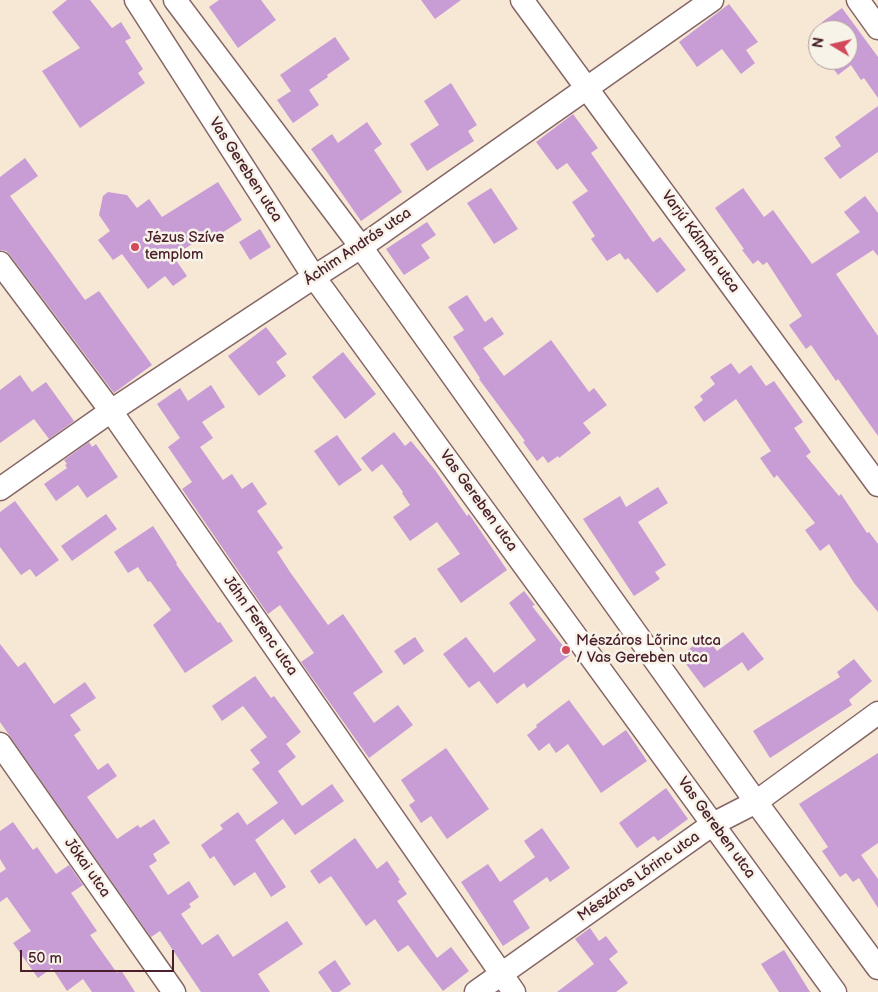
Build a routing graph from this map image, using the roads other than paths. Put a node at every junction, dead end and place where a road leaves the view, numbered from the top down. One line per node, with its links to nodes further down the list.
1 (136, 0): 10 (street, Vas Gereben utca)
2 (175, 0): 8 (street)
3 (522, 0): 7 (street, Varjú Kálmán utca)
4 (712, 0): 7 (street, Áchim András utca)
5 (858, 0): 6 (street)
6 (878, 28)
7 (587, 89): 8 (street, Áchim András utca); 12 (street, Varjú Kálmán utca)
8 (361, 247): 10 (street, Áchim András utca); 16 (street)
9 (0, 263): 11 (street, Jáhn Ferenc utca)
10 (314, 277): 11 (street, Áchim András utca); 17 (street, Vas Gereben utca)
11 (111, 412): 13 (street, Áchim András utca); 19 (street, Jáhn Ferenc utca)
12 (878, 485)
13 (0, 488)
14 (878, 713): 16 (street, Mészáros Lőrinc utca)
15 (0, 744): 20 (street, Jókai utca)
16 (756, 802): 17 (street, Mészáros Lőrinc utca); 18 (street)
17 (713, 824): 19 (street, Mészáros Lőrinc utca); 22 (street, Vas Gereben utca)
18 (878, 968)
19 (508, 983): 21 (street, Mészáros Lőrinc utca)
20 (174, 992)
21 (476, 992)
22 (835, 992)

